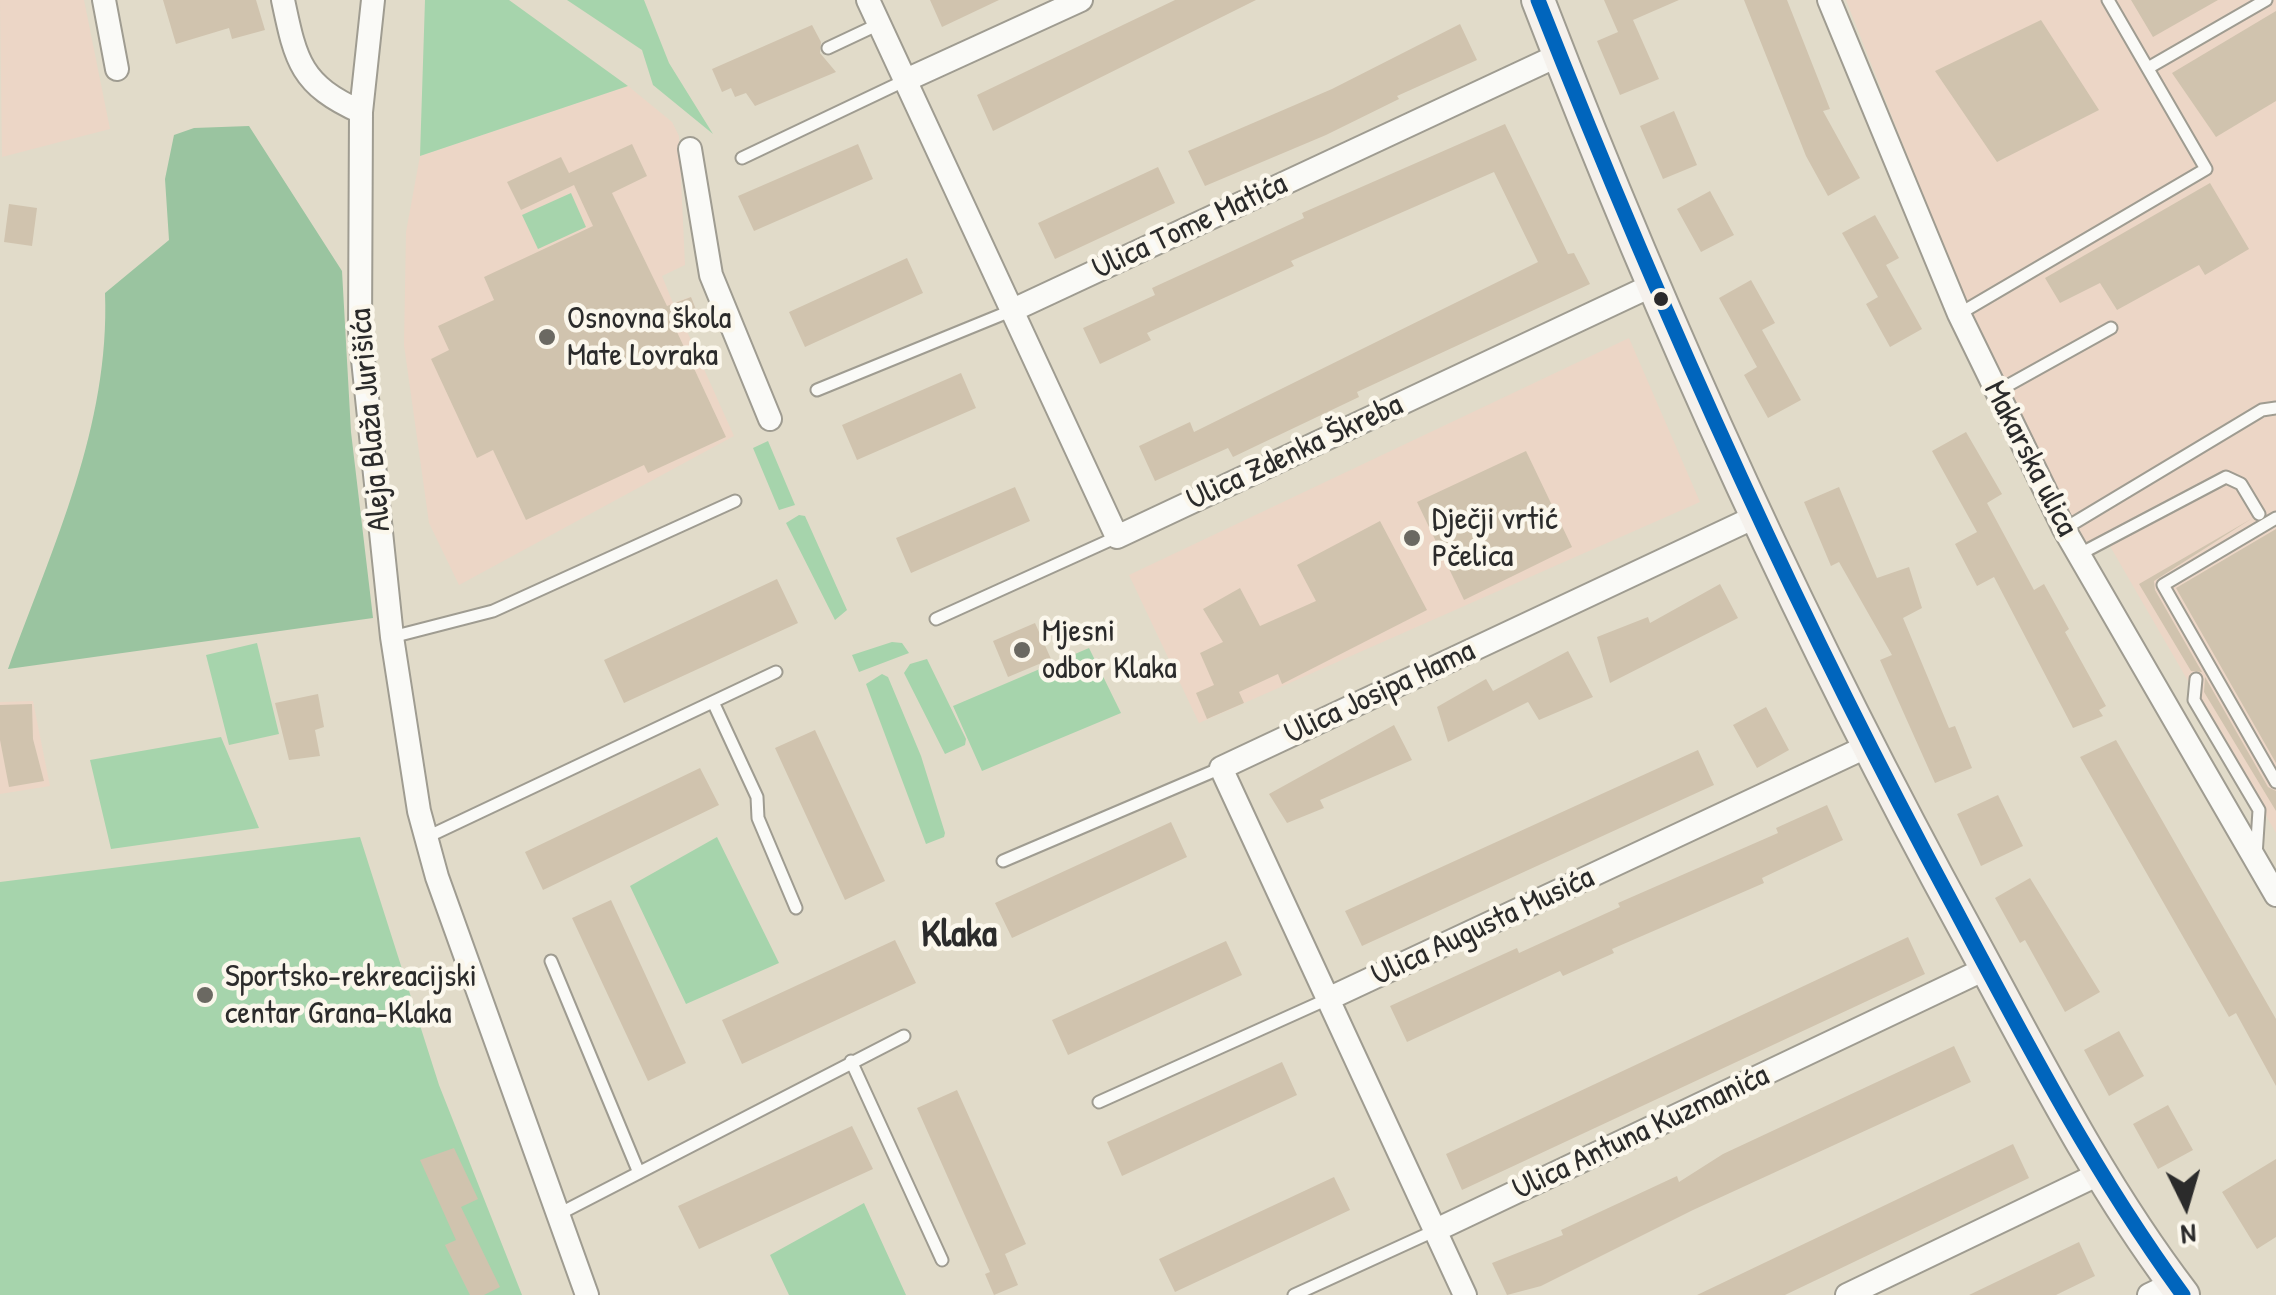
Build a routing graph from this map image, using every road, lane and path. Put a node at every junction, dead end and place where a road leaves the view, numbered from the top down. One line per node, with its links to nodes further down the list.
1 (104, 0): 14 (street)
2 (283, 0): 16 (street)
3 (373, 0): 16 (street, Aleja Blaža Jurišića)
4 (868, 0): 10 (street)
5 (1080, 0): 15 (street)
6 (1538, 0): 12 (street)
7 (1829, 0): 21 (street, Makarska ulica)
8 (2108, 0): 13 (lane)
9 (2266, 0): 13 (lane)
10 (879, 24): 11 (lane); 15 (street)
11 (828, 48)
12 (1559, 55): 19 (street); 20 (street, Ulica Tome Matića)
13 (2148, 68): 21 (lane)
14 (118, 69)
15 (906, 80): 18 (lane); 20 (street)
16 (362, 112): 35 (street, Aleja Blaža Jurišića)
17 (690, 149): 26 (street)
18 (742, 158)
19 (1653, 284): 29 (street); 32 (street, Ulica Zdenka Škreba)
20 (1013, 310): 23 (lane, Ulica Tome Matića); 32 (street)
21 (1958, 314): 24 (street, Makarska ulica)
22 (2111, 328): 24 (lane)
23 (817, 390)
24 (1996, 392): 31 (street, Makarska ulica)
25 (2276, 408): 31 (lane)
26 (770, 419)
27 (735, 500): 35 (lane)
28 (2259, 514): 33 (lane)
29 (1755, 518): 39 (street); 40 (street, Ulica Josipa Hama)
30 (2276, 518): 41 (lane)
31 (2064, 529): 33 (street, Makarska ulica)
32 (1117, 537): 34 (lane, Ulica Zdenka Škreba)
33 (2078, 555): 43 (street, Makarska ulica)
34 (936, 619)
35 (392, 637): 42 (street, Aleja Blaža Jurišića)
36 (776, 672): 38 (lane)
37 (2196, 679): 43 (lane)
38 (712, 702): 42 (lane); 46 (lane)
39 (1866, 747): 48 (street); 49 (street, Ulica Augusta Musića)
40 (1221, 768): 44 (lane, Ulica Josipa Hama); 49 (street)
41 (2276, 782)
42 (425, 838): 55 (street, Aleja Blaža Jurišića)
43 (2256, 860): 45 (street, Makarska ulica)
44 (1002, 861)
45 (2276, 895)
46 (796, 908)
47 (551, 962): 53 (lane)
48 (1987, 968): 54 (street); 56 (street, Ulica Antuna Kuzmanića)
49 (1330, 998): 52 (lane, Ulica Augusta Musića); 56 (street)
50 (904, 1036): 51 (lane)
51 (851, 1061): 53 (lane); 57 (lane)
52 (1099, 1102)
53 (638, 1173): 55 (lane)
54 (2101, 1173): 58 (street); 62 (street)
55 (557, 1215): 59 (street, Aleja Blaža Jurišića)
56 (1434, 1230): 60 (lane, Ulica Antuna Kuzmanića); 61 (street)
57 (942, 1260)
58 (2169, 1291)
59 (587, 1295)
60 (1294, 1295)
61 (1465, 1295)
62 (1847, 1295)

